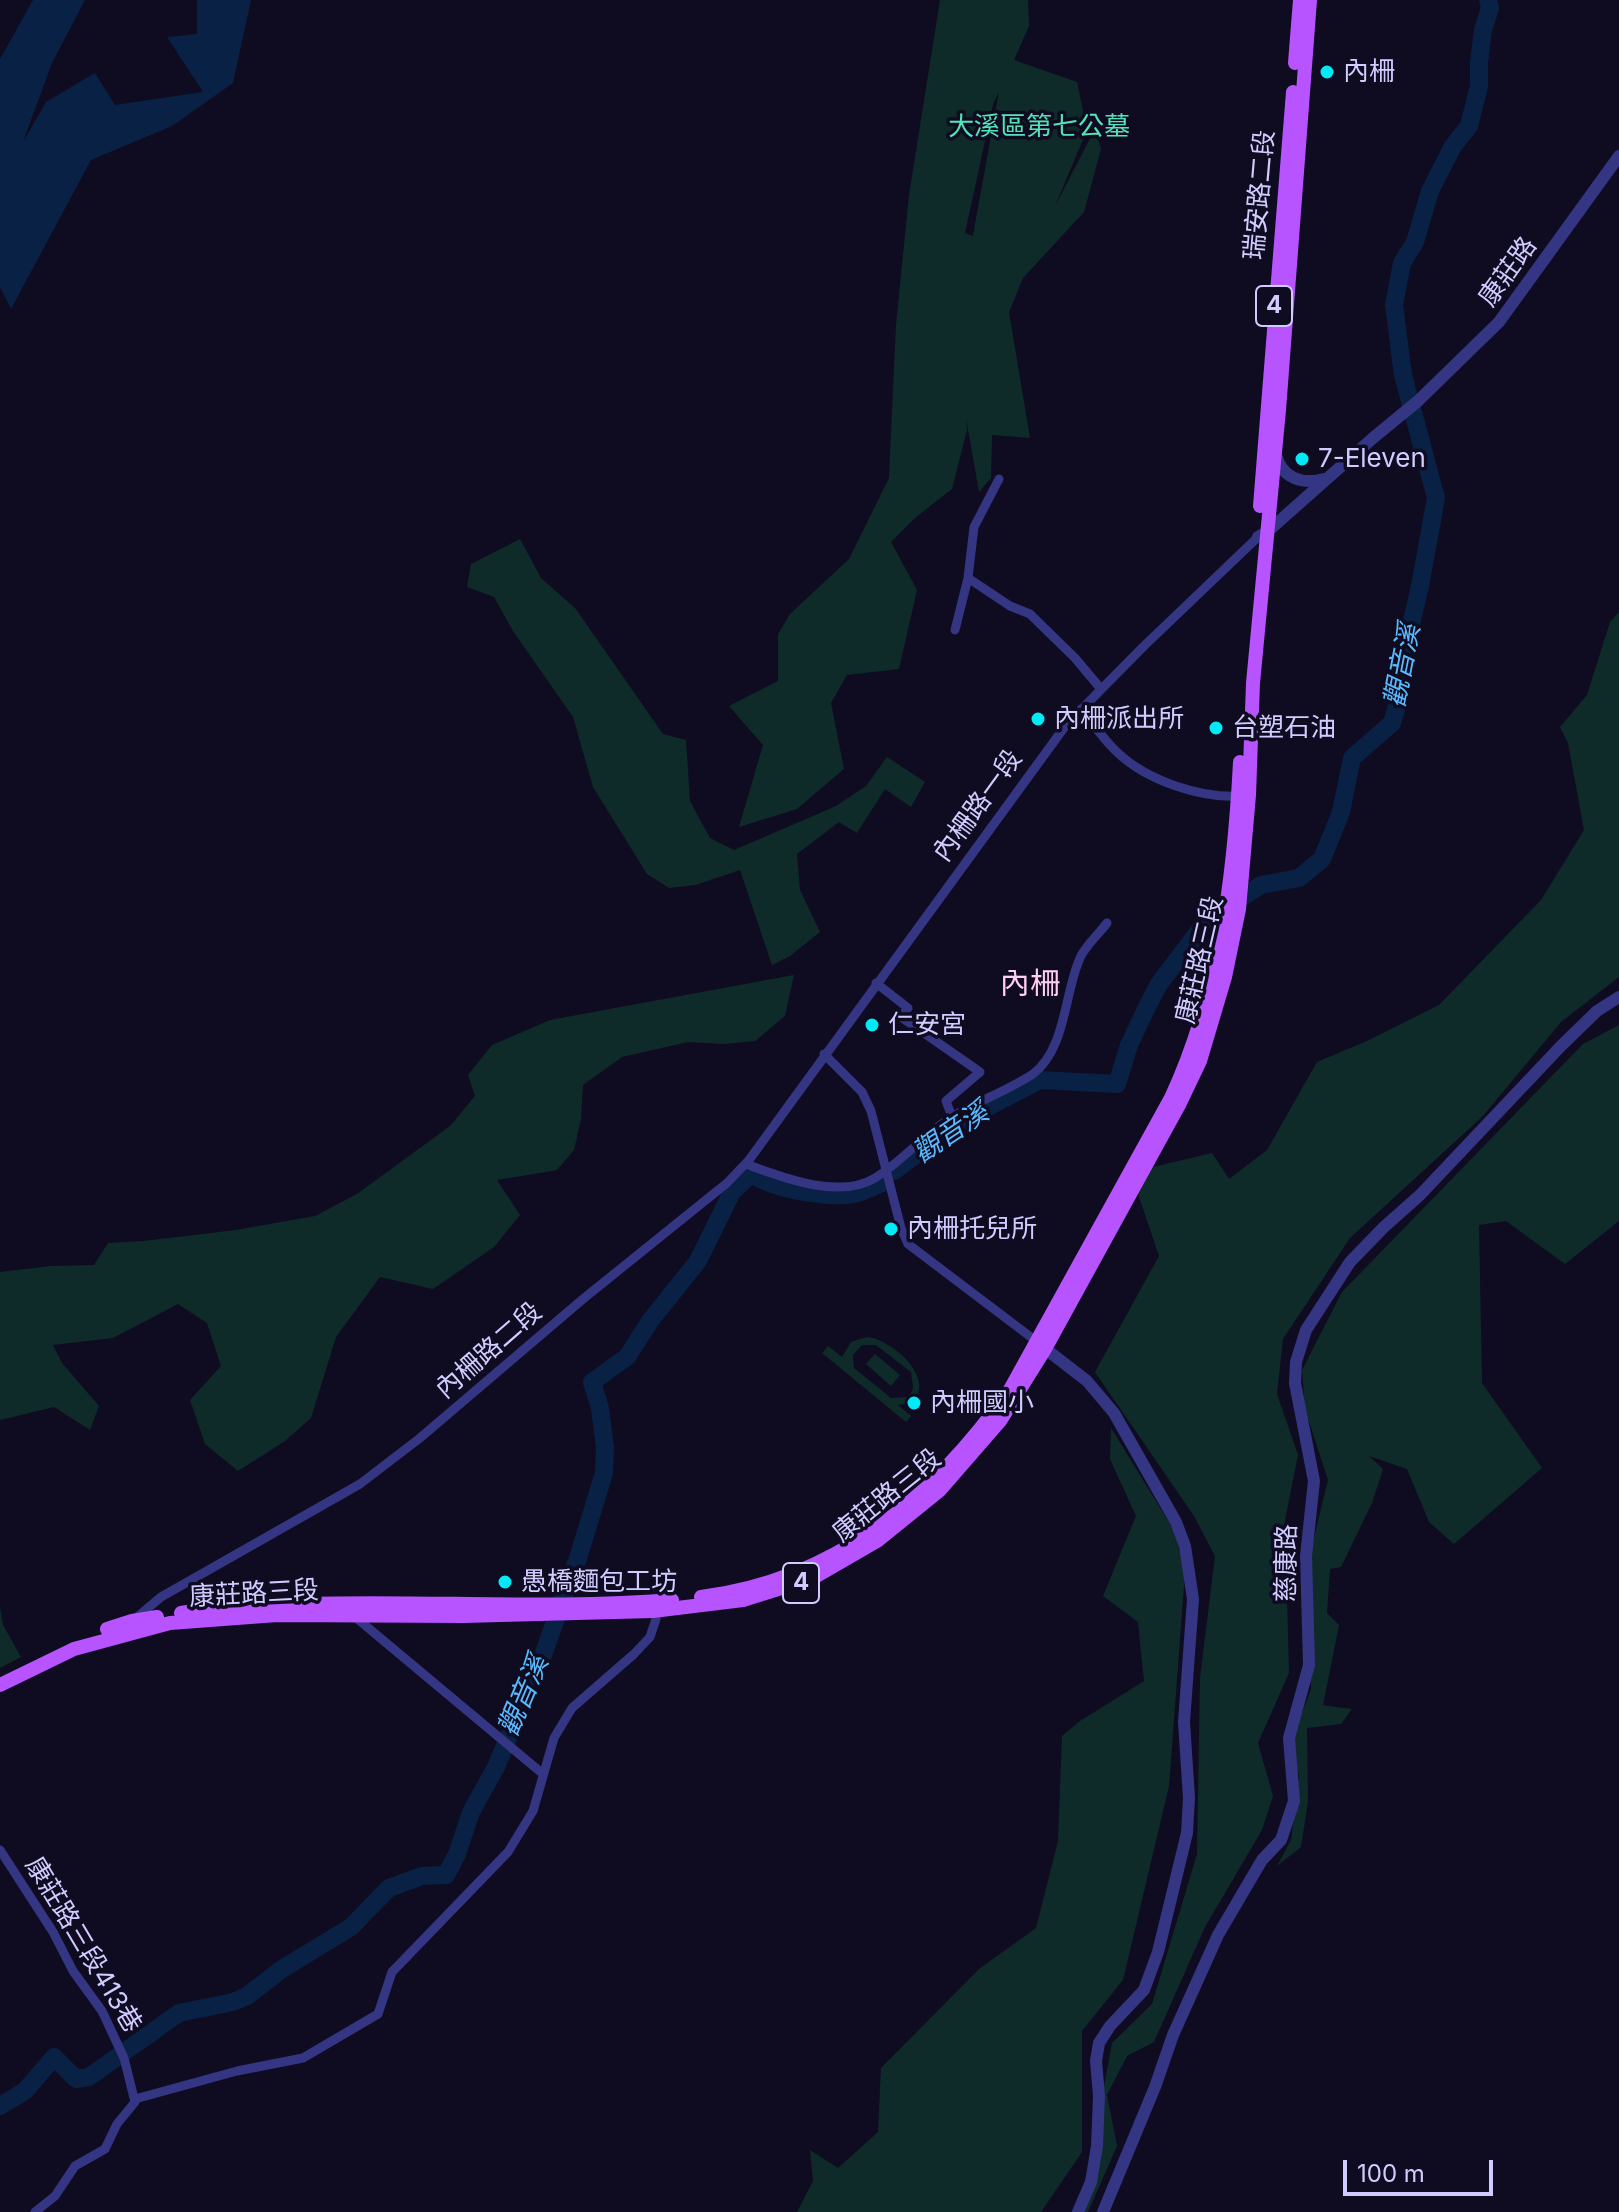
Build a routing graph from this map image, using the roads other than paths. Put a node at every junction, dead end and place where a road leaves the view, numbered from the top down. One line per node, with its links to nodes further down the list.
1 (1300, 0): 3 (main road, 瑞安路二段 / 4)
2 (1310, 0): 3 (main road, 瑞安路二段 / 4)
3 (1299, 75): 5 (main road, 瑞安路二段 / 4); 8 (main road, 瑞安路二段 / 4)
4 (1619, 156): 6 (street, 康莊路)
5 (1275, 450): 6 (street); 8 (main road, 4)
6 (1327, 478): 8 (street)
7 (999, 479): 9 (street)
8 (1262, 534): 11 (street, 內柵路一段); 13 (main road, 康莊路三段 / 4)
9 (968, 578): 10 (street); 11 (street)
10 (955, 630)
11 (1101, 689): 12 (street, 內柵路一段)
12 (1081, 709): 13 (street); 15 (street, 內柵路一段)
13 (1244, 796): 21 (main road, 康莊路三段 / 4)
14 (1107, 923): 18 (street)
15 (876, 983): 17 (street, 內柵路一段); 18 (street)
16 (1619, 997): 32 (street, 慈康路)
17 (824, 1054): 19 (street, 內柵路二段); 20 (street)
18 (952, 1117): 20 (street)
19 (746, 1164): 20 (street); 24 (street, 內柵路二段)
20 (887, 1168): 21 (street)
21 (1040, 1345): 22 (main road, 康莊路三段 / 4); 24 (main road, 康莊路三段 / 4); 31 (street)
22 (657, 1610): 23 (main road, 康莊路三段 / 4); 27 (street)
23 (354, 1616): 26 (main road, 康莊路三段 / 4); 27 (street)
24 (132, 1621): 25 (main road, 康莊路三段 / 4)
25 (0, 1675)
26 (0, 1685)
27 (543, 1774): 29 (street)
28 (0, 1850): 29 (street, 康莊路三段413巷)
29 (135, 2099): 30 (street)
30 (35, 2212)
31 (1078, 2212)
32 (1103, 2212)

